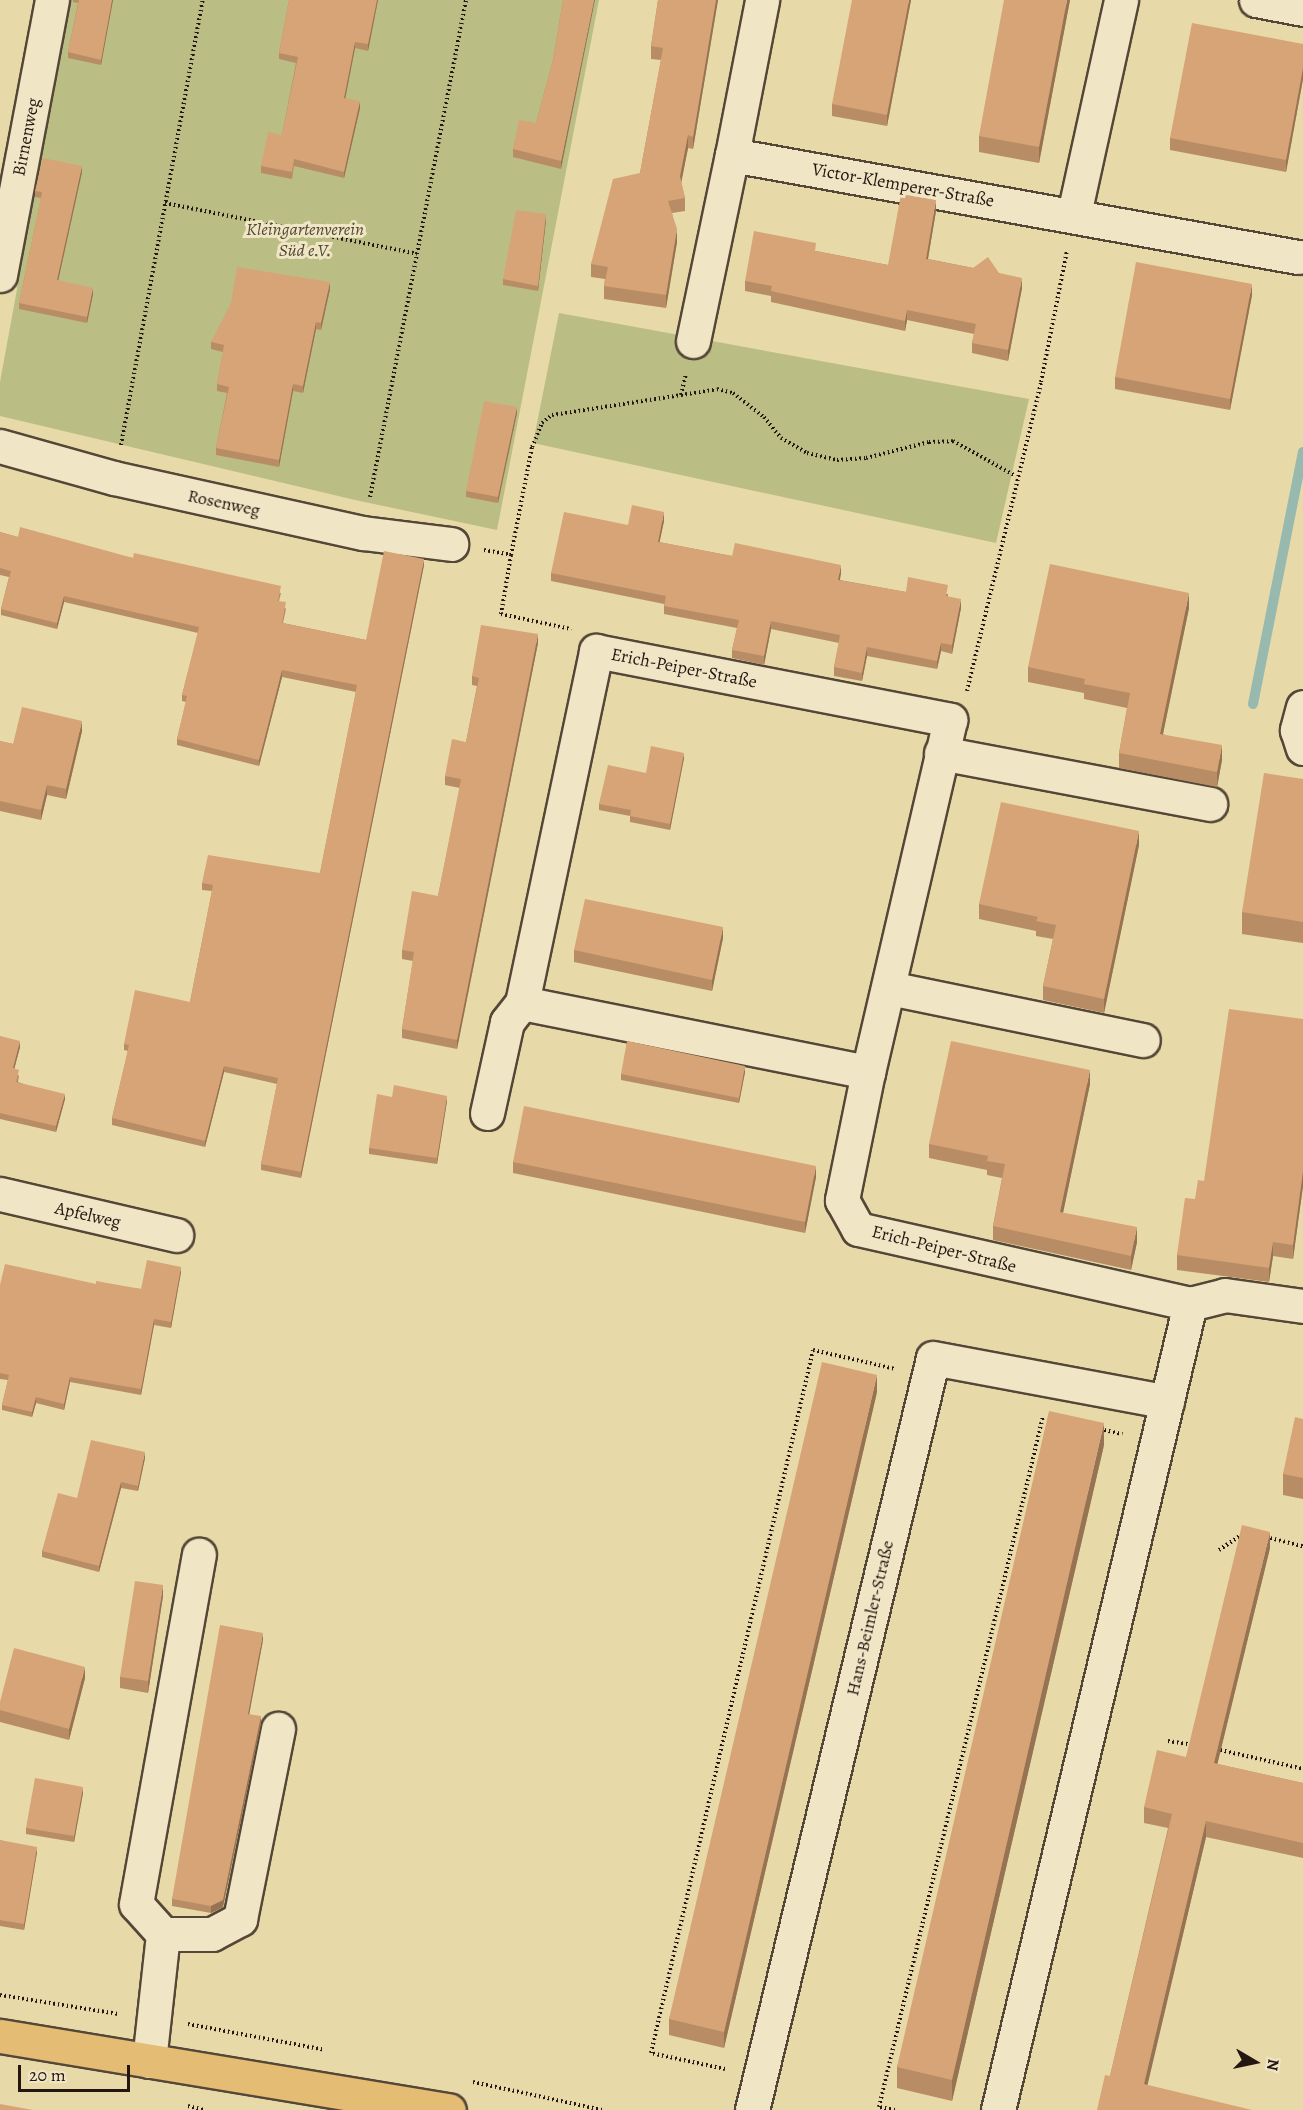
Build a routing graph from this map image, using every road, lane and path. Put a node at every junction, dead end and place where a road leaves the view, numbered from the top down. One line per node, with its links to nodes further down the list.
1 (52, 0): 13 (street, Birnenweg)
2 (203, 0): 9 (path)
3 (466, 0): 11 (path)
4 (762, 0): 8 (street)
5 (1121, 0): 10 (street)
6 (1256, 0): 7 (street)
7 (1303, 9)
8 (732, 155): 10 (street, Victor-Klemperer-Straße); 14 (street)
9 (165, 203): 11 (path); 18 (path)
10 (1074, 214): 12 (street, Victor-Klemperer-Straße); 17 (path)
11 (417, 254): 19 (path)
12 (1298, 257)
13 (0, 275)
14 (693, 341): 15 (path)
15 (681, 394): 17 (path); 21 (path)
16 (0, 446): 18 (street, Rosenweg)
17 (1016, 476): 24 (path)
18 (114, 478): 19 (street, Rosenweg)
19 (363, 533): 20 (street, Rosenweg)
20 (451, 544): 21 (path)
21 (511, 555): 22 (path)
22 (596, 651): 24 (street, Erich-Peiper-Straße); 29 (street, Erich-Peiper-Straße)
23 (1303, 707): 25 (street)
24 (950, 720): 26 (street, Erich-Peiper-Straße)
25 (1303, 748)
26 (941, 753): 27 (street); 28 (street, Erich-Peiper-Straße)
27 (1210, 804)
28 (889, 988): 30 (street); 31 (street, Erich-Peiper-Straße)
29 (522, 1003): 31 (street); 32 (street, Erich-Peiper-Straße)
30 (1143, 1040)
31 (868, 1072): 35 (street, Erich-Peiper-Straße)
32 (488, 1113)
33 (0, 1194): 34 (street, Apfelweg)
34 (176, 1235)
35 (1190, 1304): 36 (street); 38 (street)
36 (1303, 1306)
37 (928, 1377): 38 (street, Hans-Beimler-Straße); 53 (street, Hans-Beimler-Straße); 53 (path)
38 (1167, 1402): 41 (street)
39 (1052, 1418): 56 (path)
40 (1087, 1426): 41 (path)
41 (1157, 1442): 57 (street)
42 (1303, 1546): 43 (path)
43 (1219, 1550)
44 (199, 1555): 50 (street)
45 (278, 1729): 50 (street)
46 (1168, 1742): 47 (path)
47 (1201, 1745)
48 (1212, 1748): 49 (path)
49 (1303, 1769)
50 (163, 1934): 52 (street)
51 (0, 2036): 52 (main road)
52 (148, 2061): 54 (main road)
53 (760, 2077): 55 (street, Hans-Beimler-Straße)
54 (449, 2110)
55 (752, 2110)
56 (895, 2110)
57 (998, 2110)

